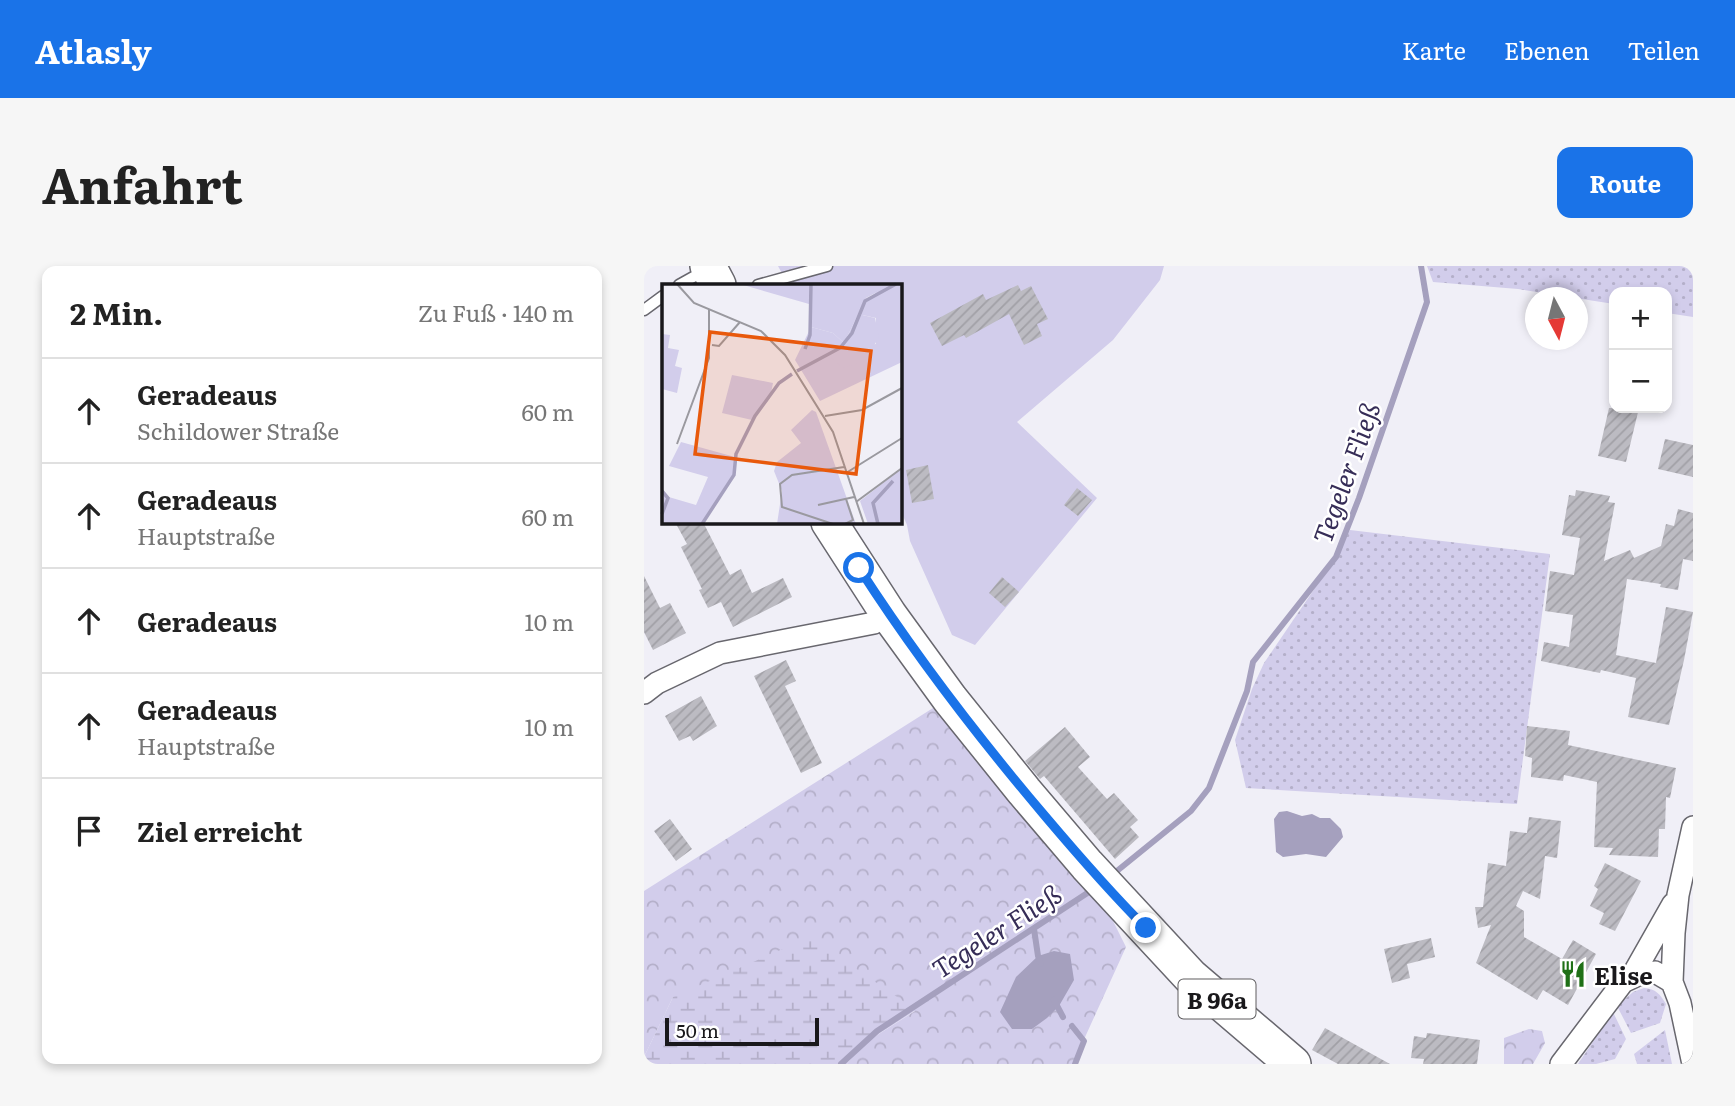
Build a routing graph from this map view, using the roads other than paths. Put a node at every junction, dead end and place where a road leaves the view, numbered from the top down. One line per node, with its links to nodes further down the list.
1 (827, 266): 4 (lane)
2 (712, 273): 3 (lane)
3 (683, 284)
4 (762, 284)
5 (662, 297): 6 (lane)
6 (644, 310)
7 (830, 523): 8 (main road, B 96a)
8 (889, 615): 9 (street); 14 (main road, B 96a)
9 (644, 693)
10 (1693, 827): 11 (street)
11 (1678, 895): 12 (street); 13 (street)
12 (1630, 978): 13 (street); 15 (street)
13 (1672, 982): 16 (street)
14 (1293, 1064)
15 (1561, 1064)
16 (1693, 1064)

